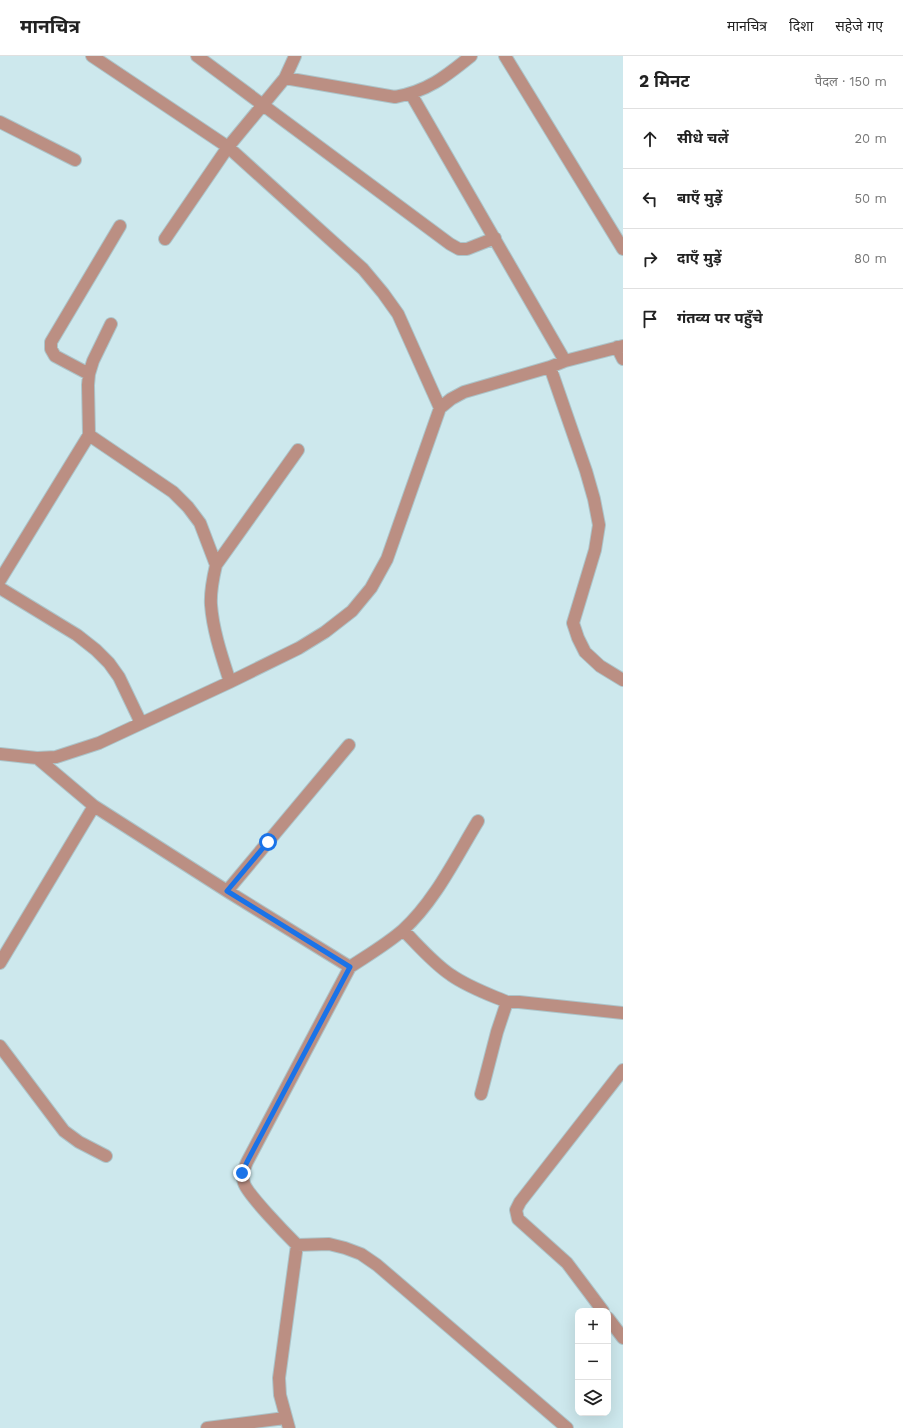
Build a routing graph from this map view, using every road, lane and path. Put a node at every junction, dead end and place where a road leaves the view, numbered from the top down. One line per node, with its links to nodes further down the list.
1 (92, 56): 10 (street)
2 (196, 56): 8 (street)
3 (294, 56): 6 (street)
4 (471, 56): 7 (street)
5 (505, 56): 15 (street)
6 (285, 78): 7 (street); 8 (street)
7 (411, 94): 13 (street)
8 (263, 104): 10 (street); 13 (street)
9 (0, 122): 11 (street)
10 (228, 146): 14 (street); 22 (street)
11 (75, 160)
12 (120, 226): 21 (street)
13 (495, 238): 19 (street)
14 (165, 239)
15 (623, 249)
16 (111, 324): 21 (street)
17 (620, 346): 18 (street); 19 (street)
18 (623, 359)
19 (565, 361): 20 (street)
20 (550, 367): 22 (street); 28 (street)
21 (89, 374): 23 (street)
22 (440, 408): 29 (street)
23 (89, 435): 25 (street); 26 (street)
24 (298, 450): 25 (street)
25 (216, 565): 29 (street)
26 (0, 580)
27 (0, 588): 30 (street)
28 (623, 680)
29 (230, 682): 30 (street)
30 (141, 722): 33 (street)
31 (350, 745): 36 (street)
32 (0, 754): 33 (street)
33 (37, 758): 34 (street)
34 (94, 806): 36 (street); 38 (street)
35 (478, 821): 37 (street)
36 (227, 891): 39 (street)
37 (403, 930): 39 (street); 40 (street)
38 (0, 963)
39 (350, 967): 46 (street)
40 (507, 1002): 41 (street); 44 (street)
41 (623, 1013)
42 (0, 1046): 45 (street)
43 (623, 1070): 47 (street)
44 (480, 1094)
45 (106, 1156)
46 (297, 1245): 50 (street); 52 (street)
47 (601, 1308)
48 (611, 1322): 49 (street)
49 (623, 1338)
50 (287, 1423): 51 (street)
51 (207, 1428)
52 (567, 1428)

